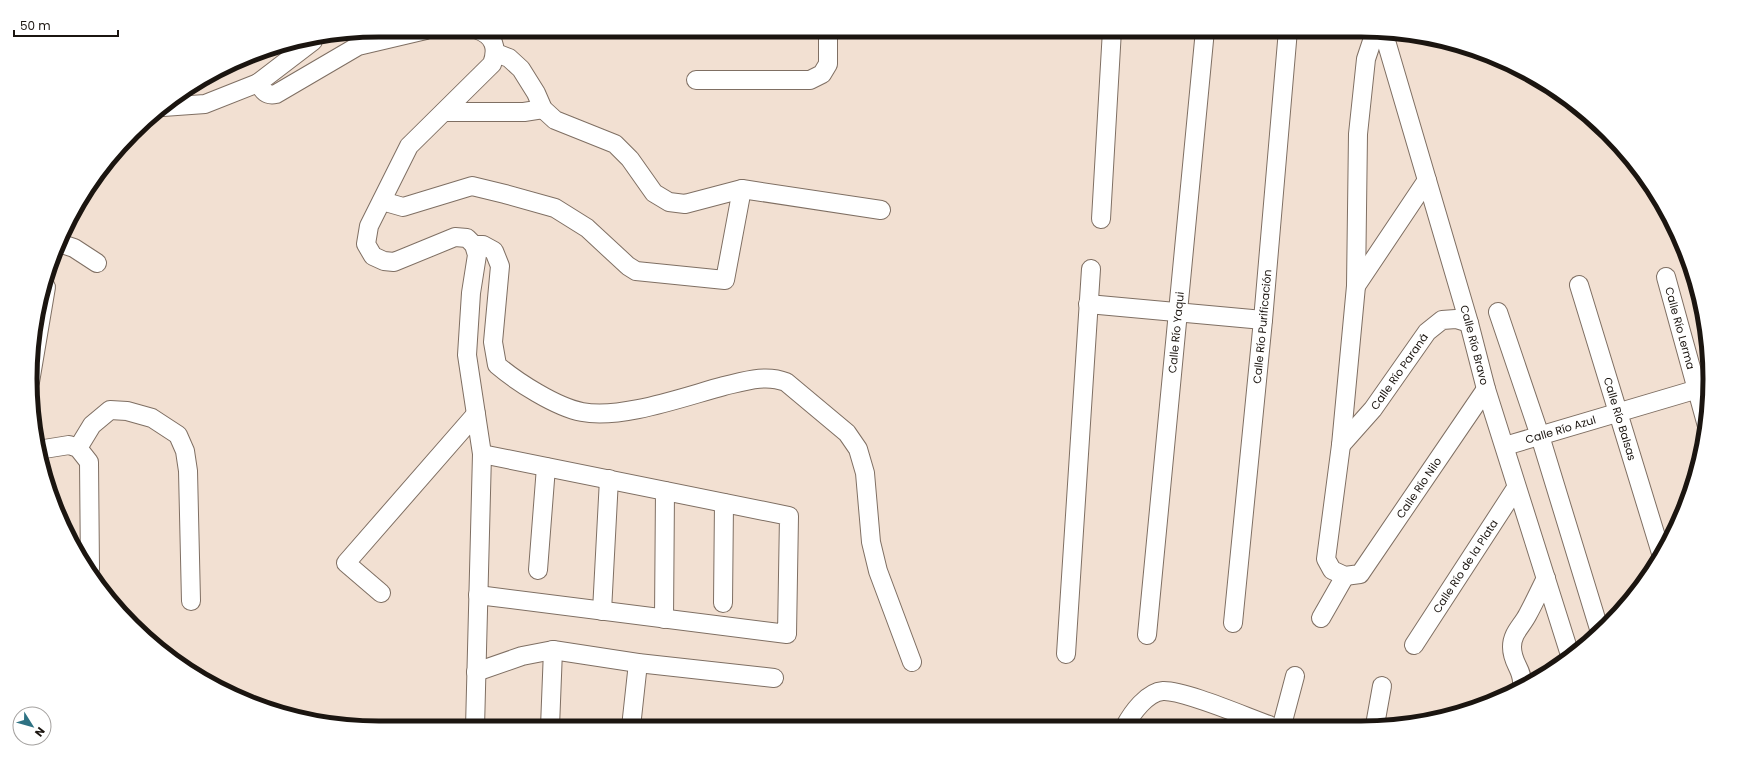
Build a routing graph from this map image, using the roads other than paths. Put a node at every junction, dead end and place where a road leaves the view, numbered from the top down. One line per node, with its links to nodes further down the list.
1 (396, 37): 12 (street)
2 (490, 37): 10 (street)
3 (828, 37): 11 (street)
4 (1112, 37): 20 (street)
5 (1204, 37): 30 (street, Calle Río Yaqui)
6 (1287, 37): 31 (street, Calle Río Purificación)
7 (1373, 38): 27 (street)
8 (1385, 38): 16 (street, Calle Río Bravo)
9 (308, 45): 12 (street)
10 (496, 54): 14 (street); 15 (street)
11 (696, 80)
12 (258, 83): 13 (street)
13 (175, 105)
14 (542, 109): 15 (street); 17 (street)
15 (444, 112): 18 (street)
16 (1427, 180): 27 (street); 32 (street, Calle Río Bravo)
17 (742, 188): 18 (street); 19 (street)
18 (382, 201): 22 (street)
19 (881, 210)
20 (1101, 219)
21 (64, 245): 23 (street)
22 (474, 245): 36 (street); 68 (street)
23 (97, 263)
24 (1091, 269): 28 (street)
25 (1666, 277): 34 (street, Calle Río Lerma)
26 (1579, 285): 35 (street, Calle Río Balsas)
27 (1356, 286): 38 (street)
28 (1088, 304): 30 (street); 66 (street)
29 (1498, 312): 37 (street)
30 (1177, 314): 31 (street); 62 (street, Calle Río Yaqui)
31 (1263, 320): 60 (street, Calle Río Purificación)
32 (1469, 323): 33 (street, Calle Río Bravo); 38 (street, Calle Río Paraná)
33 (1486, 388): 39 (street, Calle Río Bravo); 51 (street, Calle Río Nilo)
34 (1702, 388): 35 (street, Calle Río Azul)
35 (1619, 413): 37 (street, Calle Río Azul); 48 (street, Calle Río Balsas)
36 (476, 414): 42 (street); 53 (street)
37 (1540, 436): 39 (street, Calle Río Azul); 61 (street)
38 (1341, 445): 51 (street)
39 (1505, 446): 45 (street, Calle Río Bravo)
40 (78, 448): 41 (street); 49 (street); 55 (street)
41 (45, 449)
42 (482, 454): 43 (street); 54 (street)
43 (546, 467): 44 (street); 50 (street)
44 (609, 479): 46 (street); 57 (street)
45 (1516, 488): 52 (street, Calle Río Bravo); 63 (street, Calle Río de la Plata)
46 (665, 491): 47 (street); 59 (street)
47 (724, 503): 56 (street); 59 (street)
48 (1659, 546)
49 (90, 561)
50 (538, 570)
51 (1345, 576): 58 (street)
52 (1546, 578): 65 (street, Calle Río Bravo); 72 (street)
53 (381, 593)
54 (478, 595): 57 (street); 69 (street)
55 (191, 601)
56 (723, 603)
57 (602, 610): 59 (street)
58 (1321, 618)
59 (664, 619)
60 (1233, 623)
61 (1598, 625)
62 (1147, 635)
63 (1414, 645)
64 (553, 650): 67 (street); 69 (street); 76 (street)
65 (1569, 650)
66 (1066, 654)
67 (638, 662): 71 (street); 77 (street)
68 (912, 662)
69 (476, 672): 75 (street)
70 (1295, 676): 80 (street)
71 (774, 678)
72 (1522, 680)
73 (1382, 686): 74 (street)
74 (1376, 720)
75 (475, 721)
76 (550, 721)
77 (632, 721)
78 (1129, 721): 79 (street)
79 (1252, 721)
80 (1283, 721)

